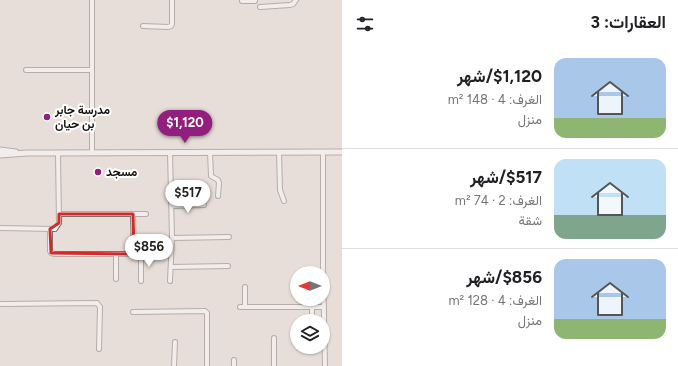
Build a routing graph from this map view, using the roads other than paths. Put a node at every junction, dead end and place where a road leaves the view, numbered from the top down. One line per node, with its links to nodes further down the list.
1 (92, 0): 9 (street)
2 (172, 0): 7 (street)
3 (242, 0): 5 (street)
4 (296, 0): 6 (street)
5 (255, 1)
6 (260, 7)
7 (143, 26)
8 (26, 70): 9 (street)
9 (92, 70): 10 (street)
10 (92, 152): 11 (main road); 17 (main road)
11 (170, 152): 12 (main road); 21 (street)
12 (210, 152): 13 (main road); 18 (street)
13 (279, 152): 14 (main road); 19 (street)
14 (323, 152): 15 (main road); 41 (street)
15 (342, 152)
16 (1, 153): 17 (main road)
17 (58, 153): 22 (street)
18 (218, 196)
19 (284, 201)
20 (204, 205): 21 (street)
21 (172, 206): 28 (street)
22 (59, 214): 23 (street); 26 (street)
23 (133, 214): 24 (street); 30 (street)
24 (146, 214)
25 (0, 228): 26 (street)
26 (50, 229): 29 (street)
27 (230, 237): 28 (street)
28 (172, 238): 34 (street)
29 (116, 254): 30 (street); 35 (street)
30 (134, 254): 31 (street)
31 (140, 254): 32 (street); 36 (street)
32 (150, 254)
33 (228, 266): 34 (street)
34 (171, 267): 37 (street)
35 (116, 279)
36 (141, 281)
37 (170, 281)
38 (245, 288): 40 (street)
39 (0, 304): 46 (street)
40 (312, 307): 41 (street); 43 (street)
41 (324, 307): 52 (street)
42 (133, 312): 49 (street)
43 (312, 314)
44 (274, 338): 51 (street)
45 (174, 342): 48 (street)
46 (99, 349)
47 (234, 360): 50 (street)
48 (174, 366)
49 (207, 366)
50 (234, 366)
51 (274, 366)
52 (325, 366)

